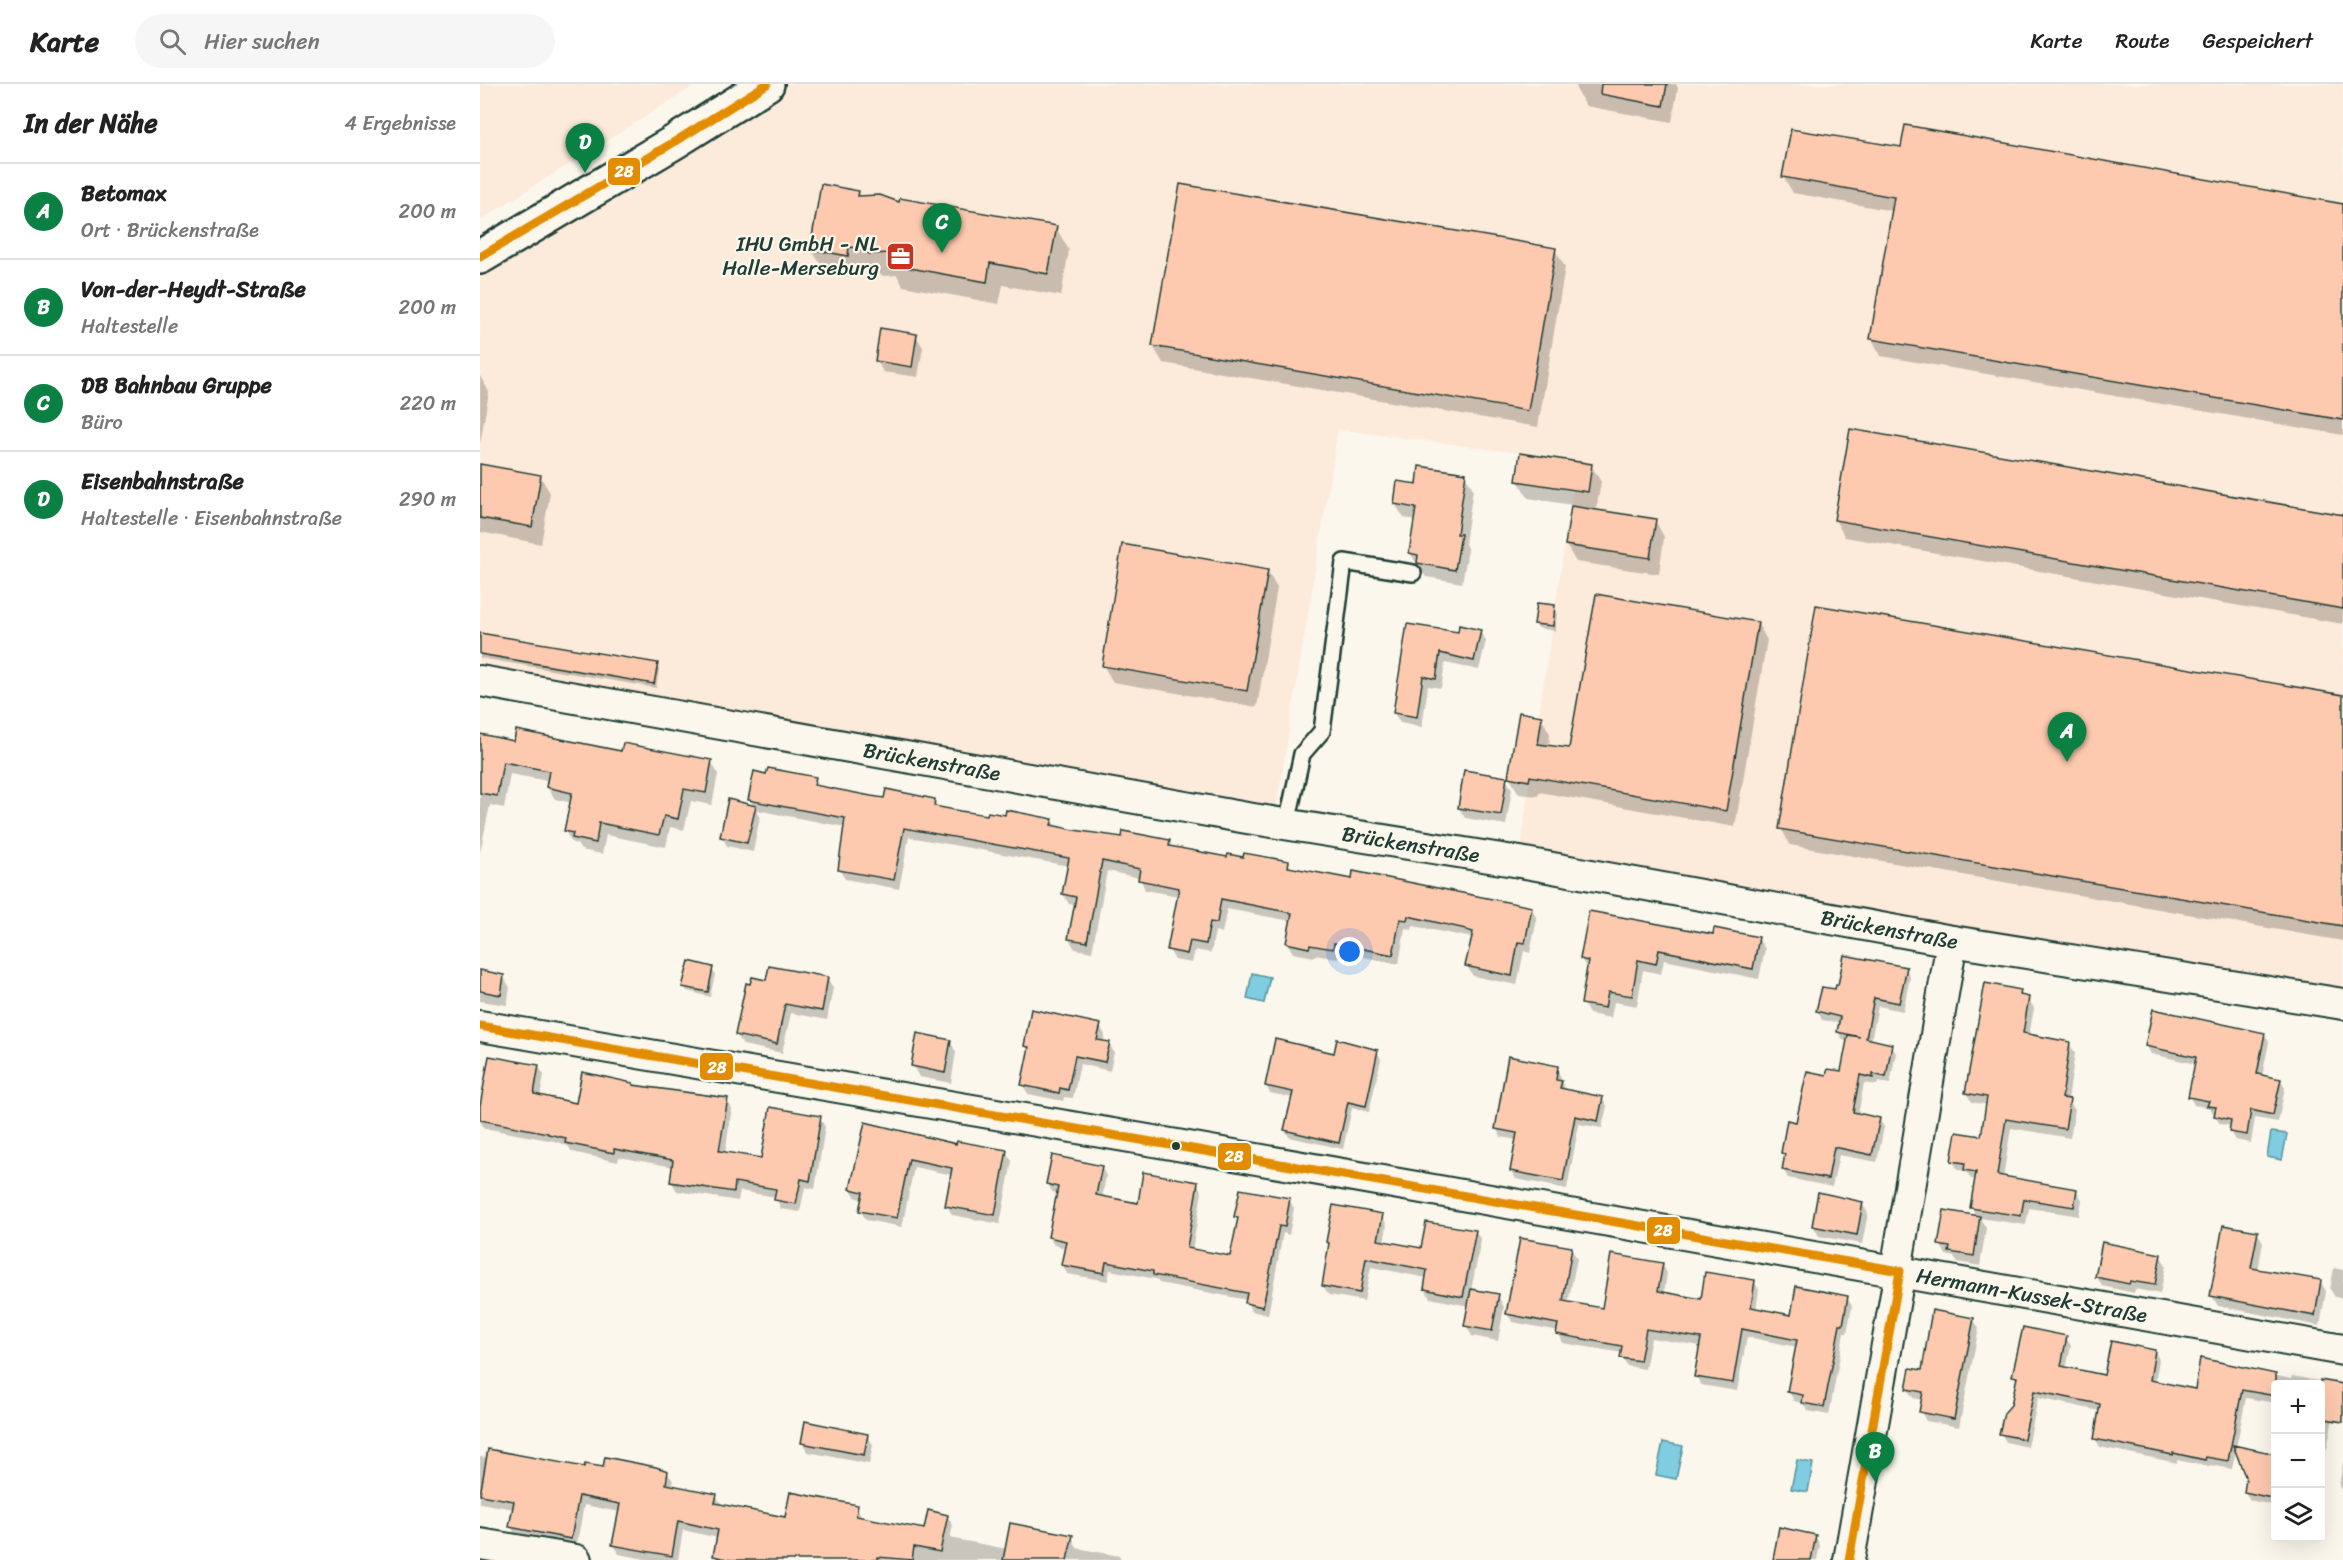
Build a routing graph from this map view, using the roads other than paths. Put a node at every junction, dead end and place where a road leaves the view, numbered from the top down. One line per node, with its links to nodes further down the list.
1 (767, 84): 2 (street)
2 (480, 257)
3 (1413, 573): 5 (lane)
4 (480, 681): 5 (street, Brückenstraße)
5 (1287, 824): 6 (street, Brückenstraße)
6 (1952, 941): 7 (street, Brückenstraße); 9 (street)
7 (2343, 1004)
8 (480, 1026): 9 (street, Hermann-Kussek-Straße)
9 (1898, 1270): 10 (street, Hermann-Kussek-Straße); 13 (street)
10 (2343, 1350)
11 (480, 1544): 12 (street)
12 (576, 1560)
13 (1849, 1560)

